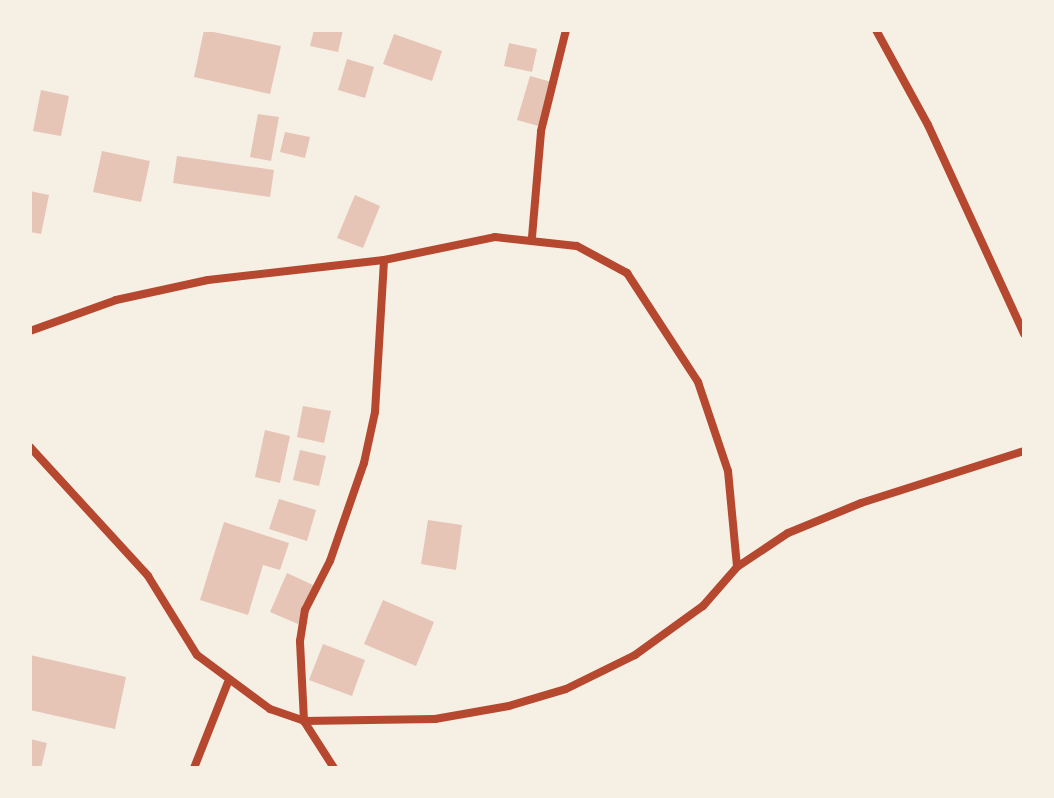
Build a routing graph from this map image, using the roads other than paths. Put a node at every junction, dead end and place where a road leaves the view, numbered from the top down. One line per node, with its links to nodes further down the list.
1 (566, 30): 3 (street)
2 (876, 30): 6 (street)
3 (532, 237): 4 (street); 9 (street)
4 (384, 260): 5 (street); 11 (street)
5 (30, 331)
6 (1024, 334)
7 (30, 447): 10 (street)
8 (1024, 451): 9 (street)
9 (737, 567): 11 (street)
10 (228, 682): 11 (street); 12 (street)
11 (304, 721): 13 (street)
12 (194, 768)
13 (334, 768)

